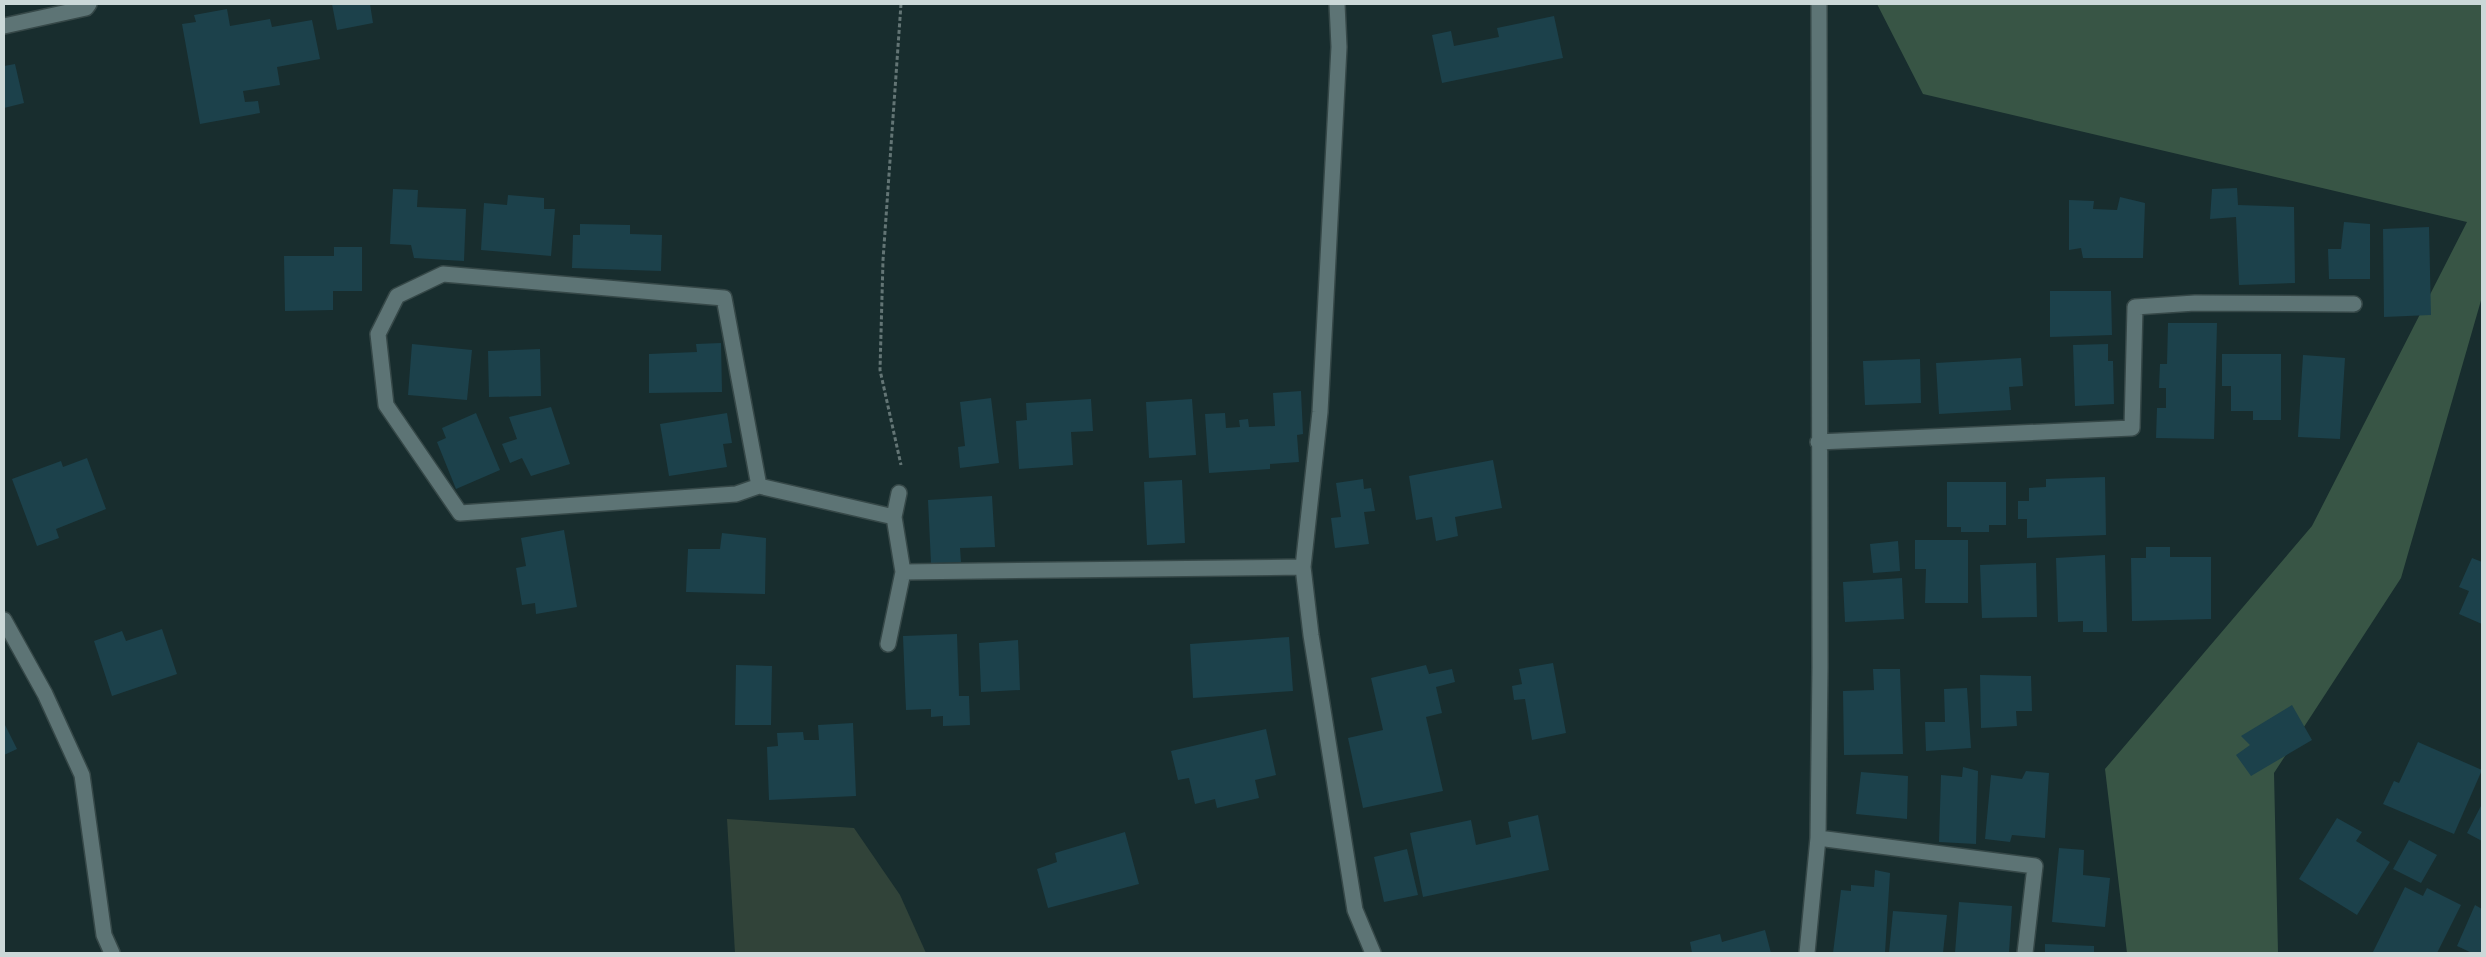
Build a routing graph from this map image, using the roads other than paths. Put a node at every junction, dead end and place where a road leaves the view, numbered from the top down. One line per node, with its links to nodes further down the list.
1 (89, 4): 4 (street)
2 (1337, 4): 10 (street)
3 (1819, 4): 6 (street)
4 (4, 26)
5 (2354, 304): 6 (street)
6 (1818, 442): 14 (street)
7 (759, 486): 7 (street); 9 (street)
8 (899, 493): 9 (street)
9 (894, 517): 11 (street)
10 (1303, 567): 11 (street); 16 (street)
11 (903, 572): 13 (street)
12 (4, 620): 15 (street)
13 (888, 644)
14 (1818, 838): 17 (street); 18 (street)
15 (112, 953)
16 (1373, 953)
17 (1807, 953)
18 (2025, 953)

